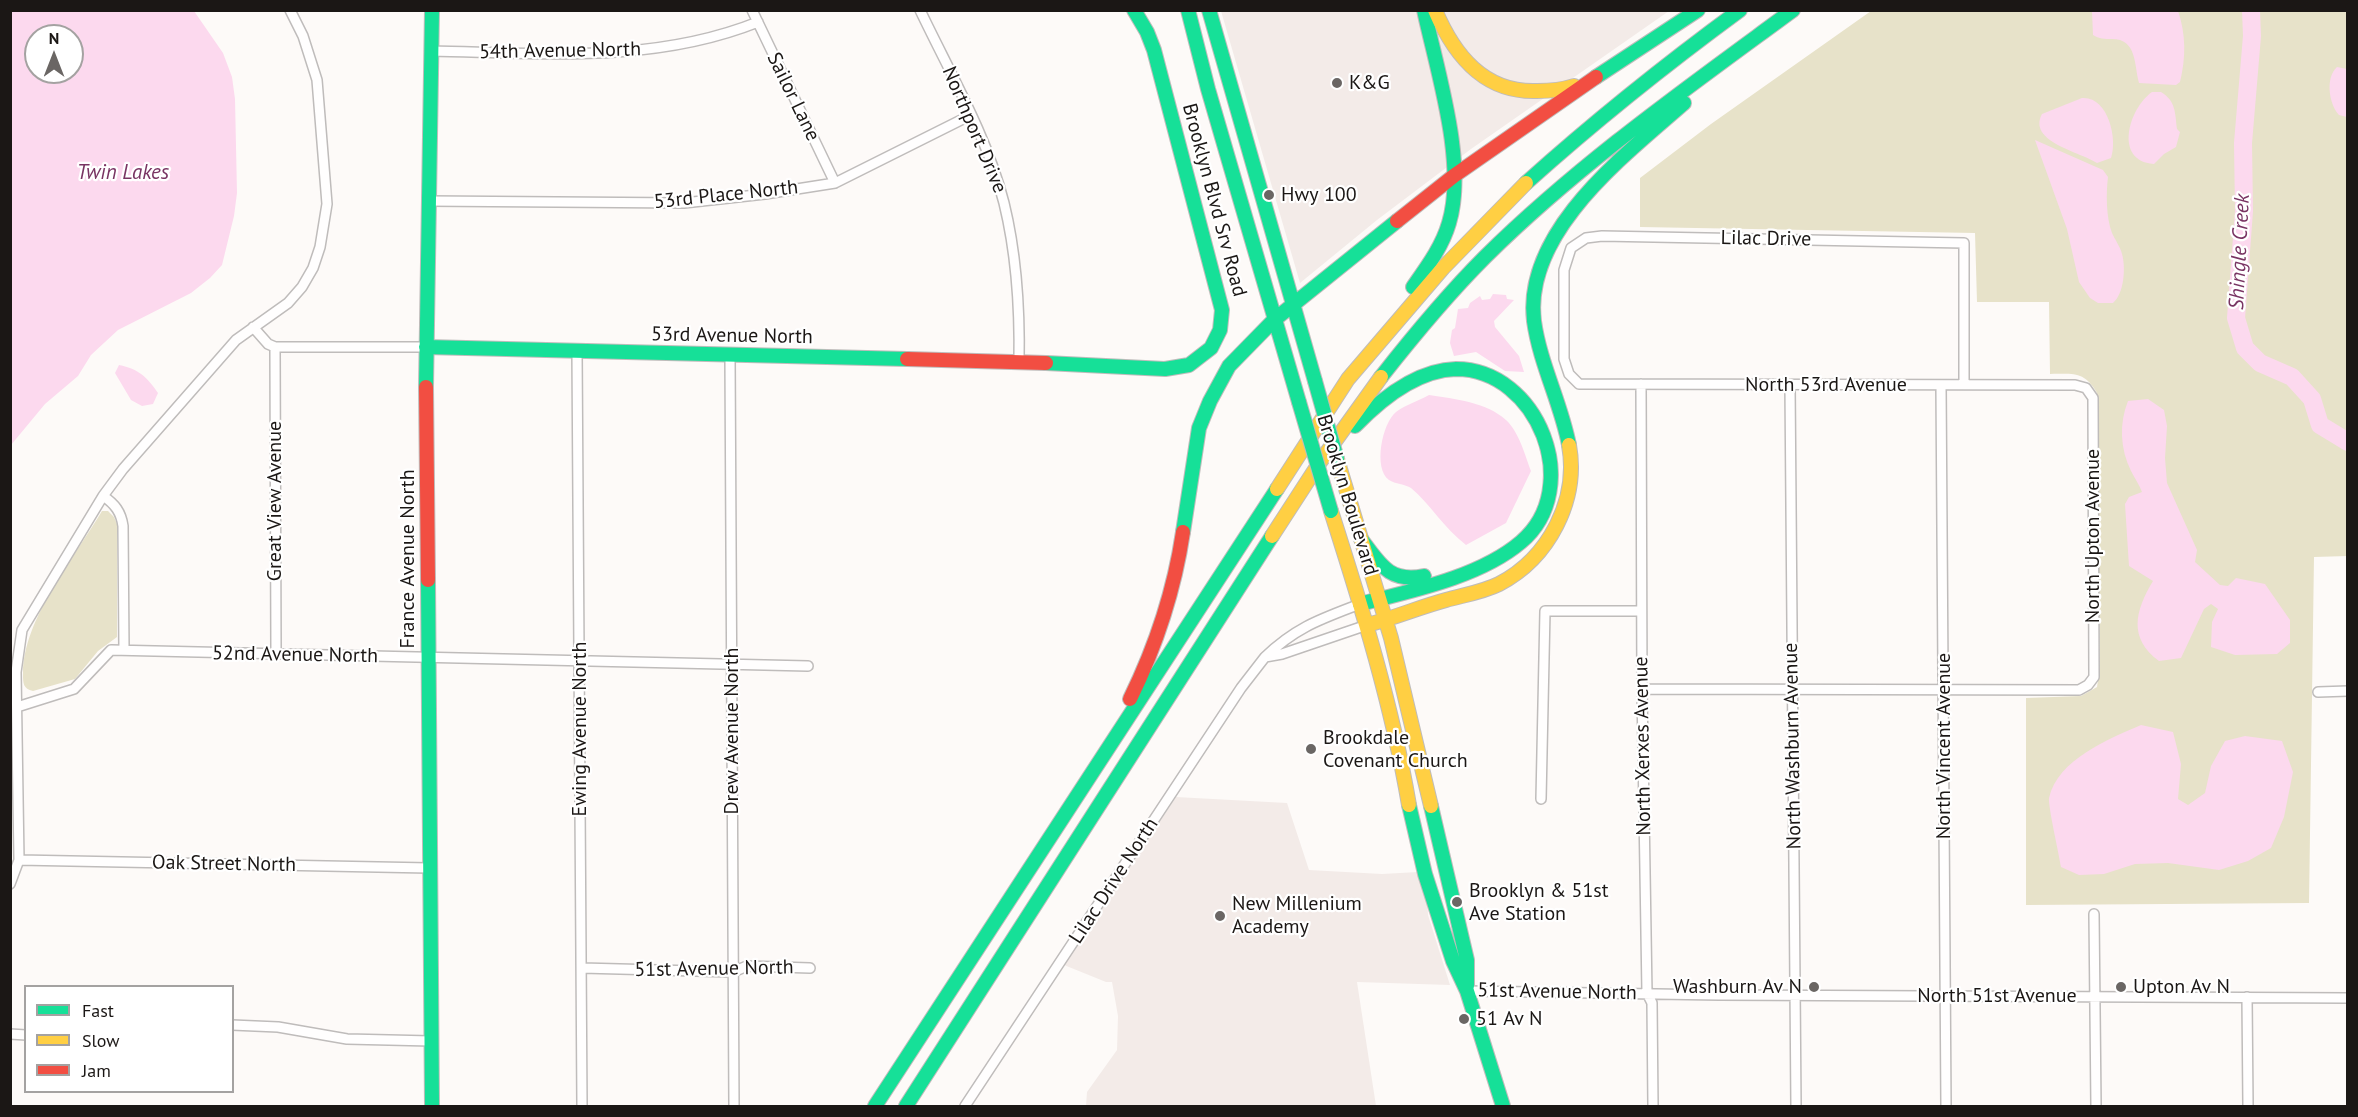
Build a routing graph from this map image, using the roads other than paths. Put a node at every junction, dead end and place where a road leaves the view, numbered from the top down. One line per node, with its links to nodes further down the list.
1 (290, 10): 23 (street)
2 (432, 10): 15 (main road, France Avenue North)
3 (752, 10): 13 (street, Sailor Lane)
4 (920, 10): 17 (street, Northport Drive)
5 (1134, 10): 26 (main road, Brooklyn Blvd Srv Road)
6 (1188, 10): 22 (main road, Brooklyn Boulevard)
7 (1209, 10): 21 (main road, Brooklyn Boulevard)
8 (1424, 10): 18 (main road)
9 (1434, 10): 16 (main road)
10 (1698, 10): 16 (main road)
11 (1740, 10): 31 (main road)
12 (1793, 10): 14 (main road)
13 (758, 22): 15 (street, 54th Avenue North); 19 (street, Sailor Lane)
14 (1771, 26): 37 (main road); 44 (main road)
15 (431, 51): 20 (main road, France Avenue North)
16 (1592, 79): 18 (main road)
17 (971, 115): 19 (street, 53rd Place North); 29 (street, Northport Drive)
18 (1455, 175): 21 (main road); 31 (main road)
19 (835, 183): 20 (street, 53rd Place North)
20 (428, 201): 25 (main road, France Avenue North)
21 (1295, 304): 22 (main road); 39 (main road, Brooklyn Boulevard, bridge)
22 (1274, 320): 42 (main road, Brooklyn Boulevard, bridge); 59 (main road)
23 (253, 327): 24 (street); 38 (street)
24 (275, 347): 25 (street, 53rd Avenue North); 47 (street, Great View Avenue)
25 (426, 347): 27 (main road, 53rd Avenue North); 48 (main road, France Avenue North)
26 (1211, 348): 29 (main road, 53rd Avenue North)
27 (577, 351): 28 (main road, 53rd Avenue North); 50 (street, Ewing Avenue North)
28 (730, 356): 29 (main road, 53rd Avenue North); 51 (street, Drew Avenue North)
29 (1019, 362)
30 (1569, 374): 32 (street, North 53rd Avenue); 35 (street, Lilac Drive)
31 (1348, 379): 59 (main road)
32 (1641, 384): 33 (street, North 53rd Avenue); 43 (street, North Xerxes Avenue)
33 (1790, 385): 34 (street, North 53rd Avenue); 54 (street, North Washburn Avenue)
34 (1941, 385): 35 (street, North 53rd Avenue); 55 (street, North Vincent Avenue)
35 (1964, 385): 36 (street, North 53rd Avenue)
36 (2086, 388): 55 (street, North Upton Avenue)
37 (1299, 495): 40 (main road); 81 (main road)
38 (103, 496): 46 (street); 58 (street)
39 (1361, 539): 40 (main road); 41 (main road, Brooklyn Boulevard)
40 (1504, 554): 41 (main road)
41 (1380, 599): 42 (main road); 44 (main road, Brooklyn Boulevard)
42 (1360, 604): 45 (main road, Brooklyn Boulevard); 49 (street, Lilac Drive North)
43 (1641, 610): 53 (street, North Xerxes Avenue); 60 (street)
44 (1386, 620): 45 (main road); 68 (main road, Brooklyn Boulevard)
45 (1367, 625): 49 (street); 68 (main road, Brooklyn Boulevard)
46 (124, 650): 47 (street, 52nd Avenue North); 58 (street, 52nd Avenue North)
47 (276, 654): 48 (street, 52nd Avenue North)
48 (428, 656): 50 (street, 52nd Avenue North); 62 (main road, France Avenue North)
49 (1264, 657): 82 (street, Lilac Drive North)
50 (580, 660): 51 (street, 52nd Avenue North); 65 (street, Ewing Avenue North)
51 (731, 664): 52 (street, 52nd Avenue North); 67 (street, Drew Avenue North)
52 (808, 666)
53 (1642, 689): 54 (street); 69 (street, North Xerxes Avenue)
54 (1793, 690): 55 (street); 70 (street, North Washburn Avenue)
55 (1944, 691): 71 (street, North Vincent Avenue)
56 (2348, 691): 57 (street)
57 (2318, 692)
58 (17, 707): 61 (street)
59 (1091, 775): 80 (main road)
60 (1541, 799)
61 (19, 860): 62 (street, Oak Street North); 63 (street)
62 (429, 868): 76 (main road, France Avenue North)
63 (10, 884)
64 (2094, 915): 72 (street)
65 (582, 968): 67 (street, 51st Avenue North); 78 (street, Ewing Avenue North)
66 (810, 968): 67 (street, 51st Avenue North)
67 (733, 972): 79 (street, Drew Avenue North)
68 (1467, 991): 69 (street, 51st Avenue North); 83 (main road, Brooklyn Boulevard)
69 (1647, 993): 70 (street, North 51st Avenue); 84 (street, North Xerxes Avenue)
70 (1796, 995): 71 (street, North 51st Avenue); 85 (street, North Washburn Avenue)
71 (1945, 996): 72 (street, North 51st Avenue); 86 (street, North Vincent Avenue)
72 (2095, 996): 73 (street, North 51st Avenue); 87 (street)
73 (2247, 997): 74 (street, North 51st Avenue); 88 (street)
74 (2348, 998)
75 (234, 1025): 76 (street)
76 (431, 1041): 77 (main road, France Avenue North)
77 (432, 1107)
78 (582, 1107)
79 (734, 1107)
80 (875, 1107)
81 (906, 1107)
82 (965, 1107)
83 (1503, 1107)
84 (1653, 1107)
85 (1796, 1107)
86 (1946, 1107)
87 (2096, 1107)
88 (2248, 1107)

